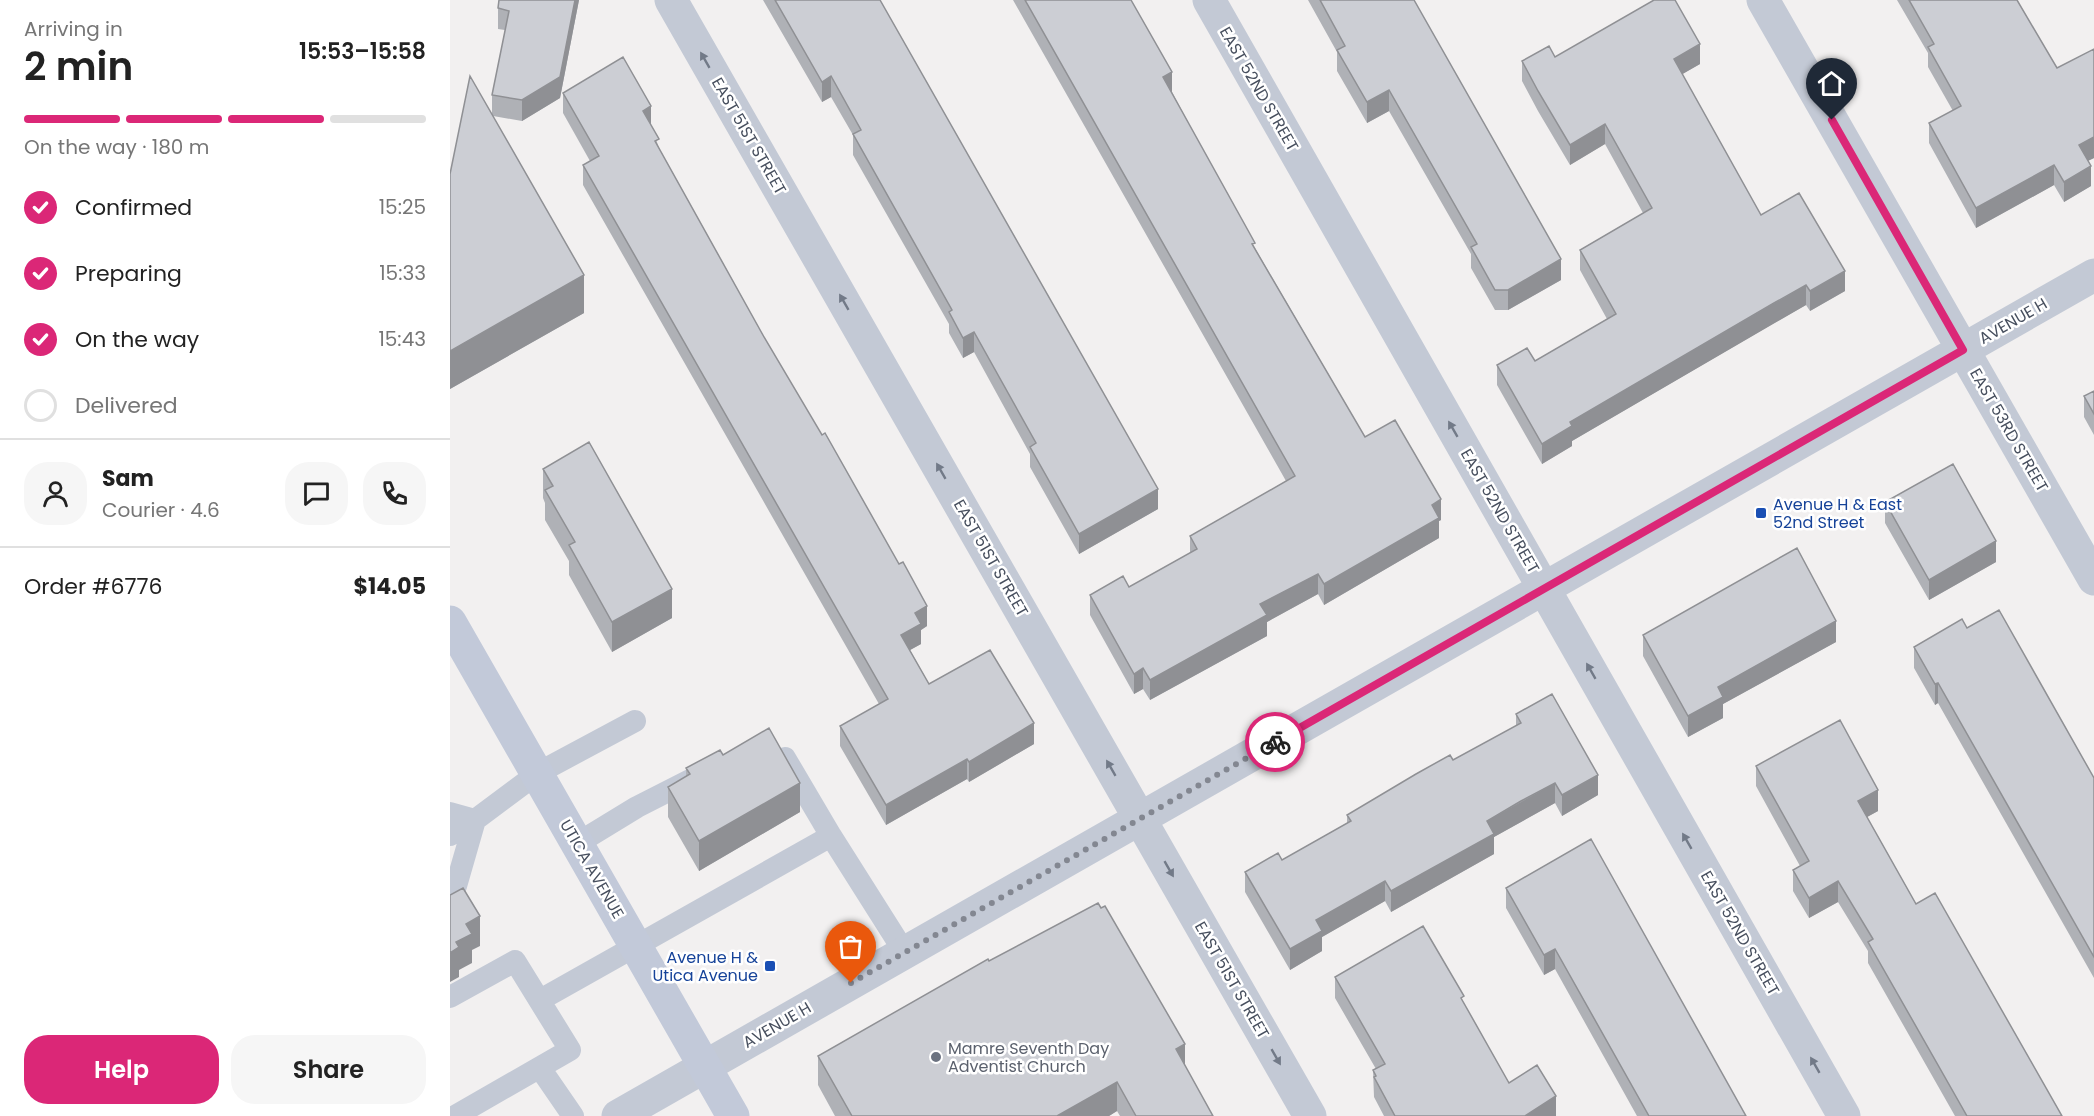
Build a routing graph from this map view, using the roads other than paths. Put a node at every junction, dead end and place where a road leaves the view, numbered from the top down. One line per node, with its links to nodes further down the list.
1 (671, 0): 14 (street, EAST 51ST STREET, one-way to 1)
2 (1209, 0): 7 (street, EAST 52ND STREET, one-way to 2)
3 (1763, 0): 5 (street, EAST 53RD STREET)
4 (2094, 275): 5 (street, AVENUE H)
5 (1963, 350): 6 (street, EAST 53RD STREET); 7 (street, AVENUE H)
6 (2094, 579)
7 (1544, 589): 14 (street, AVENUE H); 31 (street, EAST 52ND STREET, one-way to 7)
8 (450, 622): 12 (main road, UTICA AVENUE)
9 (634, 721): 12 (lane)
10 (772, 742): 17 (lane)
11 (708, 770): 18 (lane)
12 (538, 773): 15 (lane); 18 (main road, UTICA AVENUE)
13 (450, 813): 15 (lane)
14 (1140, 818): 21 (street, AVENUE H); 30 (street, EAST 51ST STREET, one-way to 30)
15 (475, 820): 16 (lane); 19 (lane)
16 (450, 835)
17 (831, 837): 20 (lane); 21 (lane)
18 (578, 843): 20 (main road, UTICA AVENUE)
19 (450, 889)
20 (637, 947): 23 (lane); 24 (main road, UTICA AVENUE)
21 (905, 952): 24 (street, AVENUE H)
22 (450, 998): 23 (lane)
23 (540, 1000): 25 (lane)
24 (705, 1067): 28 (street, AVENUE H); 29 (main road, UTICA AVENUE)
25 (540, 1068): 26 (lane); 27 (lane)
26 (452, 1115)
27 (573, 1116)
28 (618, 1116)
29 (733, 1116)
30 (1310, 1116)
31 (1844, 1116)

